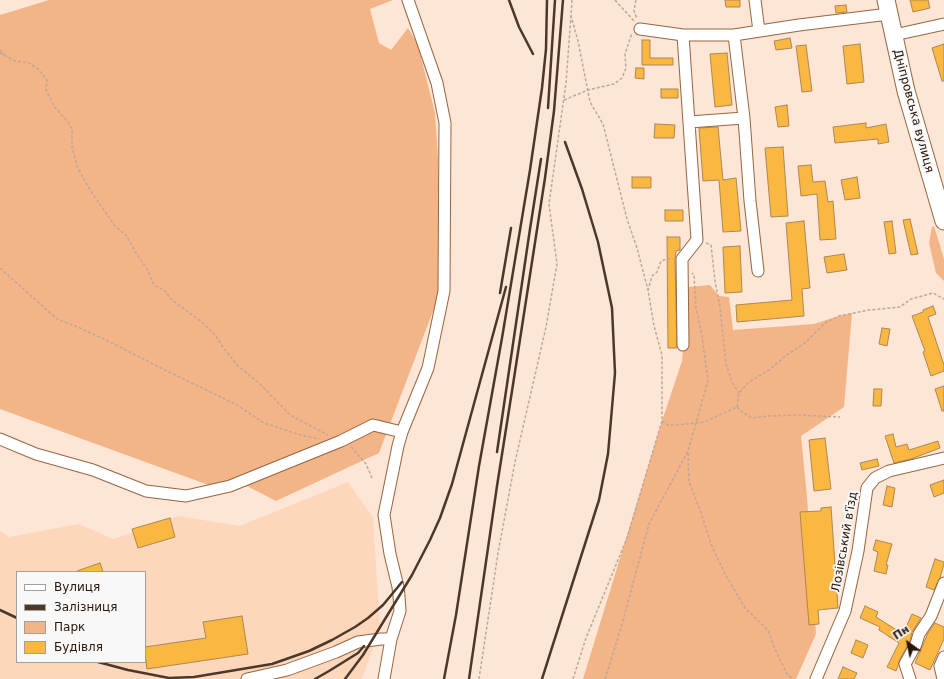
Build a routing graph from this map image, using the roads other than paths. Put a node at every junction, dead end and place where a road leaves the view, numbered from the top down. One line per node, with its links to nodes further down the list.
1 (408, 0): 15 (street)
2 (755, 0): 6 (street)
3 (888, 7): 6 (street); 9 (highway, Дніпровська вулиця)
4 (944, 24): 9 (street)
5 (640, 29): 7 (street)
6 (759, 31): 8 (street)
7 (683, 35): 8 (street); 11 (street)
8 (734, 35): 10 (street)
9 (894, 35): 12 (highway, Дніпровська вулиця)
10 (744, 118): 11 (street); 13 (street)
11 (689, 122): 14 (street)
12 (943, 217)
13 (758, 271)
14 (683, 345)
15 (402, 432): 16 (street); 20 (street)
16 (0, 440)
17 (944, 458): 24 (street, Лозівський в'їзд)
18 (944, 583): 19 (street)
19 (941, 599): 25 (street)
20 (391, 639): 22 (street); 23 (street)
21 (944, 657): 26 (street)
22 (247, 679)
23 (384, 679)
24 (816, 679)
25 (910, 679)
26 (943, 679)

